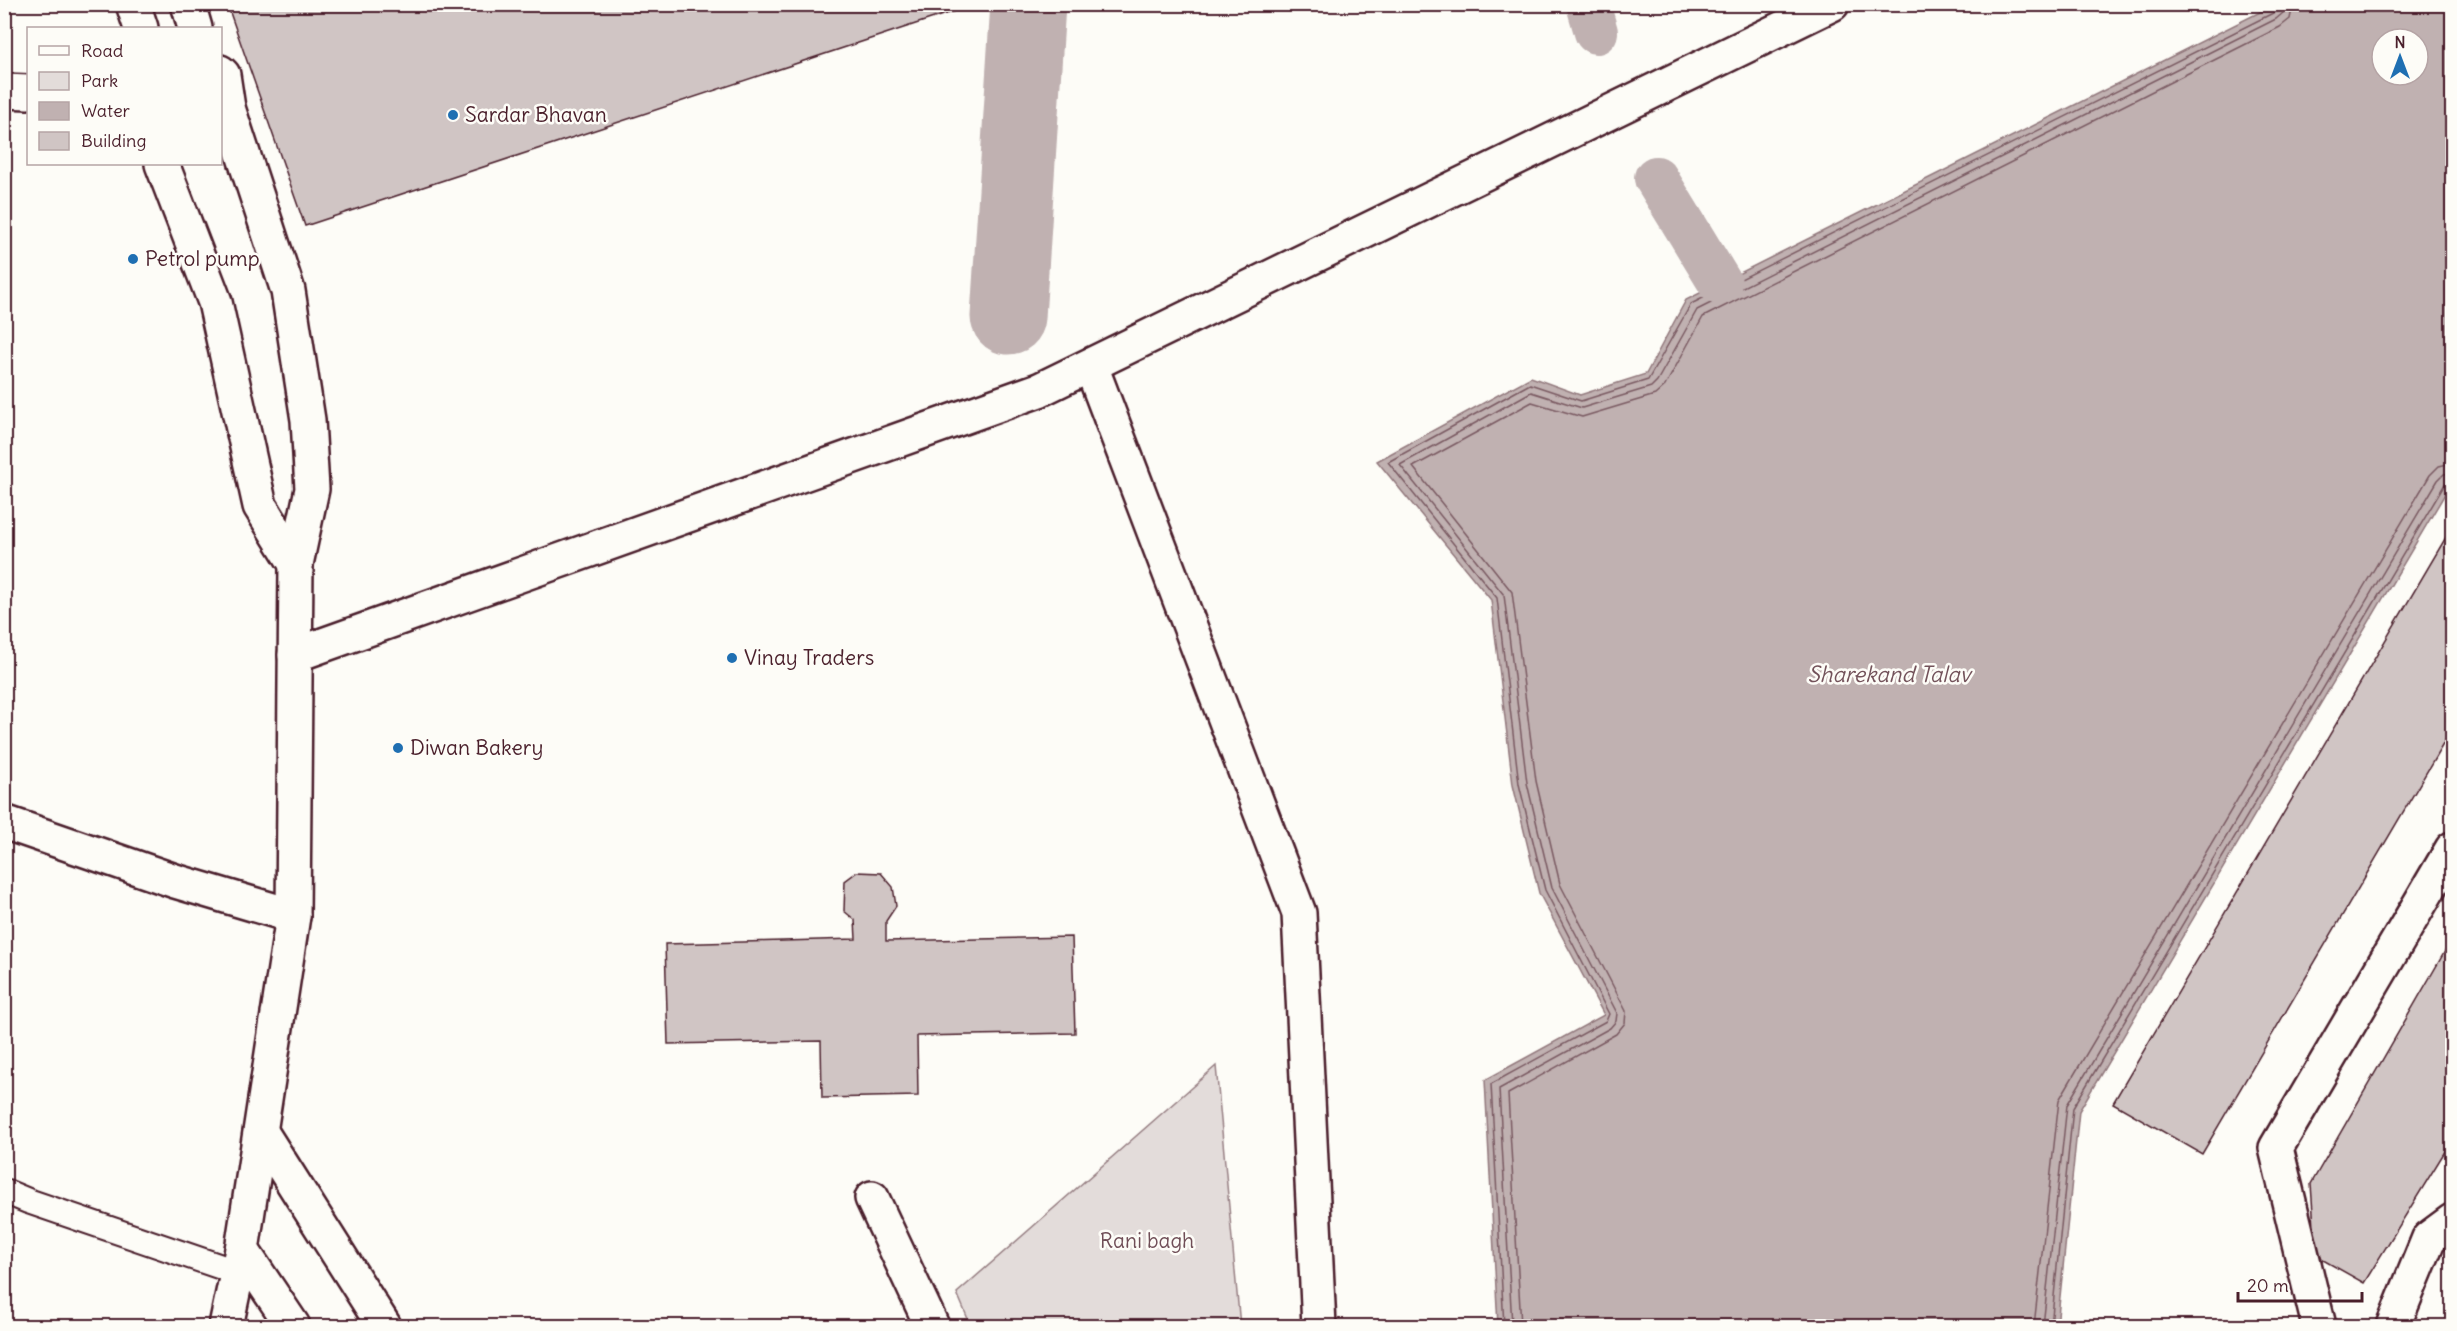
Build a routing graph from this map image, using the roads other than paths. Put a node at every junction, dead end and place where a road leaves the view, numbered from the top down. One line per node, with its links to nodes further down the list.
1 (133, 4): 4 (main road)
2 (188, 4): 5 (main road)
3 (1832, 4): 9 (main road)
4 (141, 27)
5 (195, 27)
6 (222, 93): 7 (main road)
7 (224, 114): 10 (main road)
8 (162, 165): 10 (main road)
9 (1091, 366): 11 (main road); 24 (main road)
10 (296, 564): 11 (main road)
11 (295, 655): 14 (main road)
12 (4, 822): 14 (main road)
13 (2452, 849): 25 (main road)
14 (293, 916): 15 (main road)
15 (261, 1132): 19 (main road); 22 (main road)
16 (4, 1191): 19 (lane)
17 (872, 1198): 23 (main road)
18 (2452, 1221): 26 (main road)
19 (240, 1261): 20 (main road); 21 (main road)
20 (226, 1326)
21 (293, 1326)
22 (384, 1326)
23 (932, 1326)
24 (1318, 1326)
25 (2319, 1326)
26 (2393, 1326)

